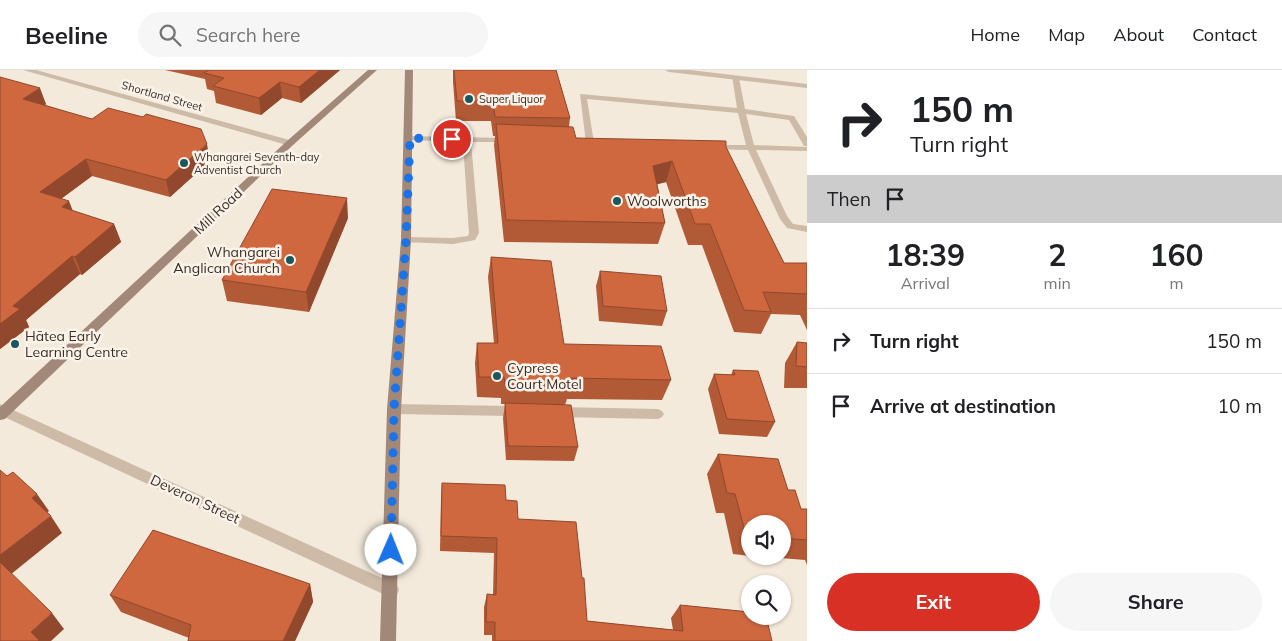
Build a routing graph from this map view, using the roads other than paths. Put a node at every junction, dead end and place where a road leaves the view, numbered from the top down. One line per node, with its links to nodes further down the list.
1 (27, 70): 12 (street, Shortland Street)
2 (373, 70): 12 (main road, Mill Road)
3 (409, 70): 8 (main road)
4 (669, 70): 5 (street)
5 (735, 78): 6 (street); 7 (lane)
6 (807, 86)
7 (742, 111): 11 (lane); 13 (lane); 15 (lane)
8 (410, 138): 9 (lane); 18 (main road)
9 (467, 139): 10 (lane); 18 (lane)
10 (514, 141)
11 (581, 142)
12 (290, 143): 20 (main road, Mill Road)
13 (807, 144)
14 (704, 147): 15 (lane)
15 (751, 148): 16 (lane); 17 (lane)
16 (807, 149)
17 (807, 228)
18 (406, 240): 19 (main road)
19 (394, 409): 21 (lane); 24 (main road)
20 (1, 412): 24 (street, Deveron Street)
21 (531, 412)
22 (550, 412): 23 (lane)
23 (658, 414)
24 (390, 590): 25 (main road)
25 (388, 641)

